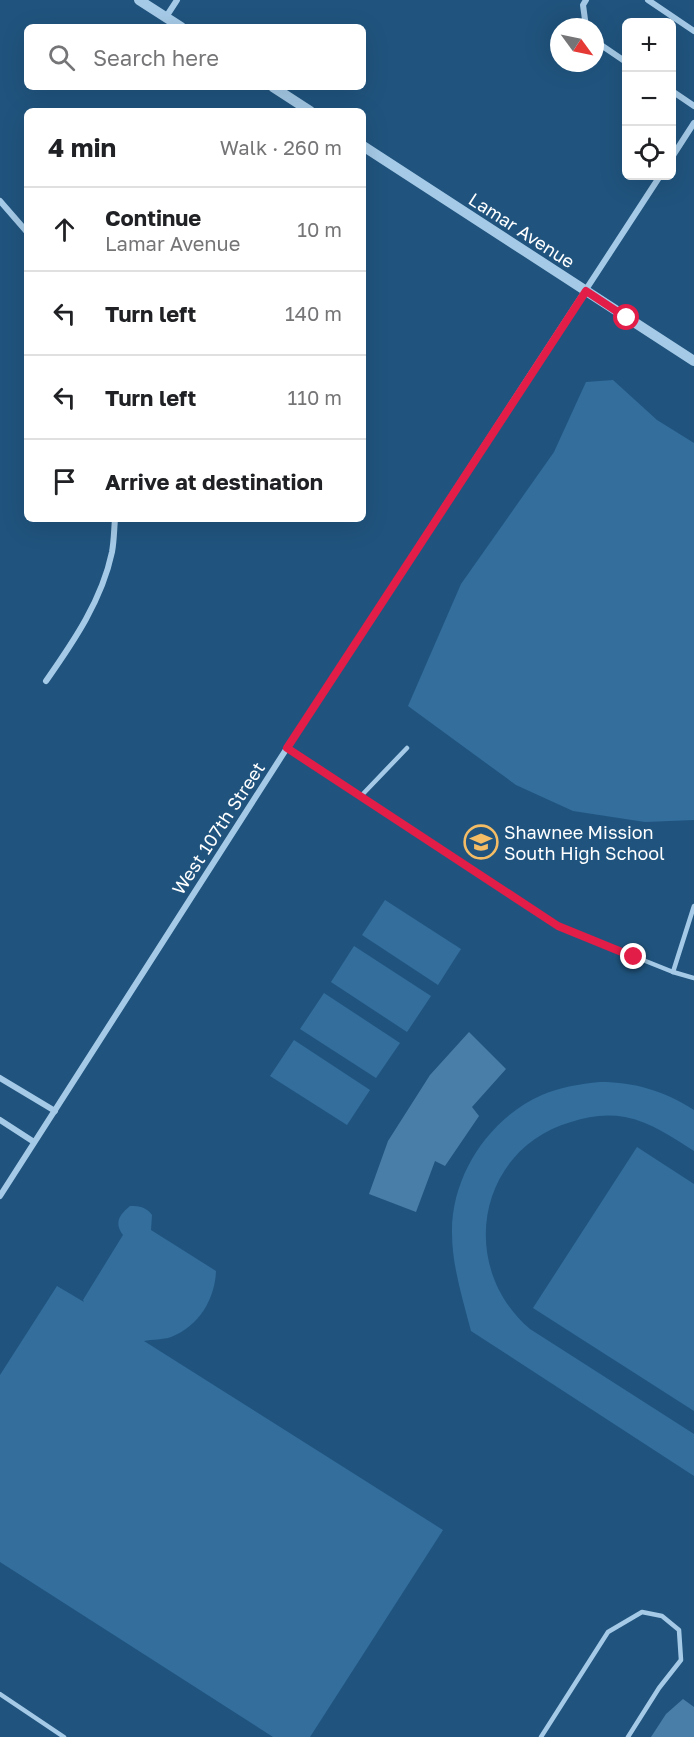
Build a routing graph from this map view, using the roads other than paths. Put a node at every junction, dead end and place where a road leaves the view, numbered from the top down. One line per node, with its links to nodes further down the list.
1 (139, 0): 5 (street)
2 (177, 0): 5 (street)
3 (586, 0): 6 (street)
4 (648, 0): 8 (street)
5 (166, 17): 7 (street)
6 (585, 18)
7 (176, 24)
8 (694, 31)
9 (604, 47): 10 (street)
10 (622, 59)
11 (278, 90): 14 (street)
12 (676, 95): 13 (street)
13 (694, 106)
14 (304, 108)
15 (694, 123): 17 (street)
16 (366, 148): 21 (street, Lamar Avenue)
17 (676, 151)
18 (657, 180): 21 (street, West 107th Street)
19 (0, 201): 20 (street)
20 (24, 229)
21 (586, 291): 22 (street, Lamar Avenue); 25 (street, West 107th Street)
22 (694, 361)
23 (115, 522): 24 (street)
24 (46, 681)
25 (287, 748): 27 (lane); 32 (street, West 107th Street)
26 (407, 748): 27 (lane)
27 (361, 796): 29 (lane)
28 (694, 906): 29 (lane)
29 (673, 972): 30 (lane)
30 (694, 978)
31 (0, 1078): 32 (street)
32 (55, 1111): 34 (street, West 107th Street)
33 (0, 1120): 34 (street)
34 (34, 1142): 35 (street, West 107th Street)
35 (0, 1196)
36 (0, 1694): 37 (lane)
37 (64, 1737)
38 (542, 1737): 39 (lane)
39 (628, 1737)

